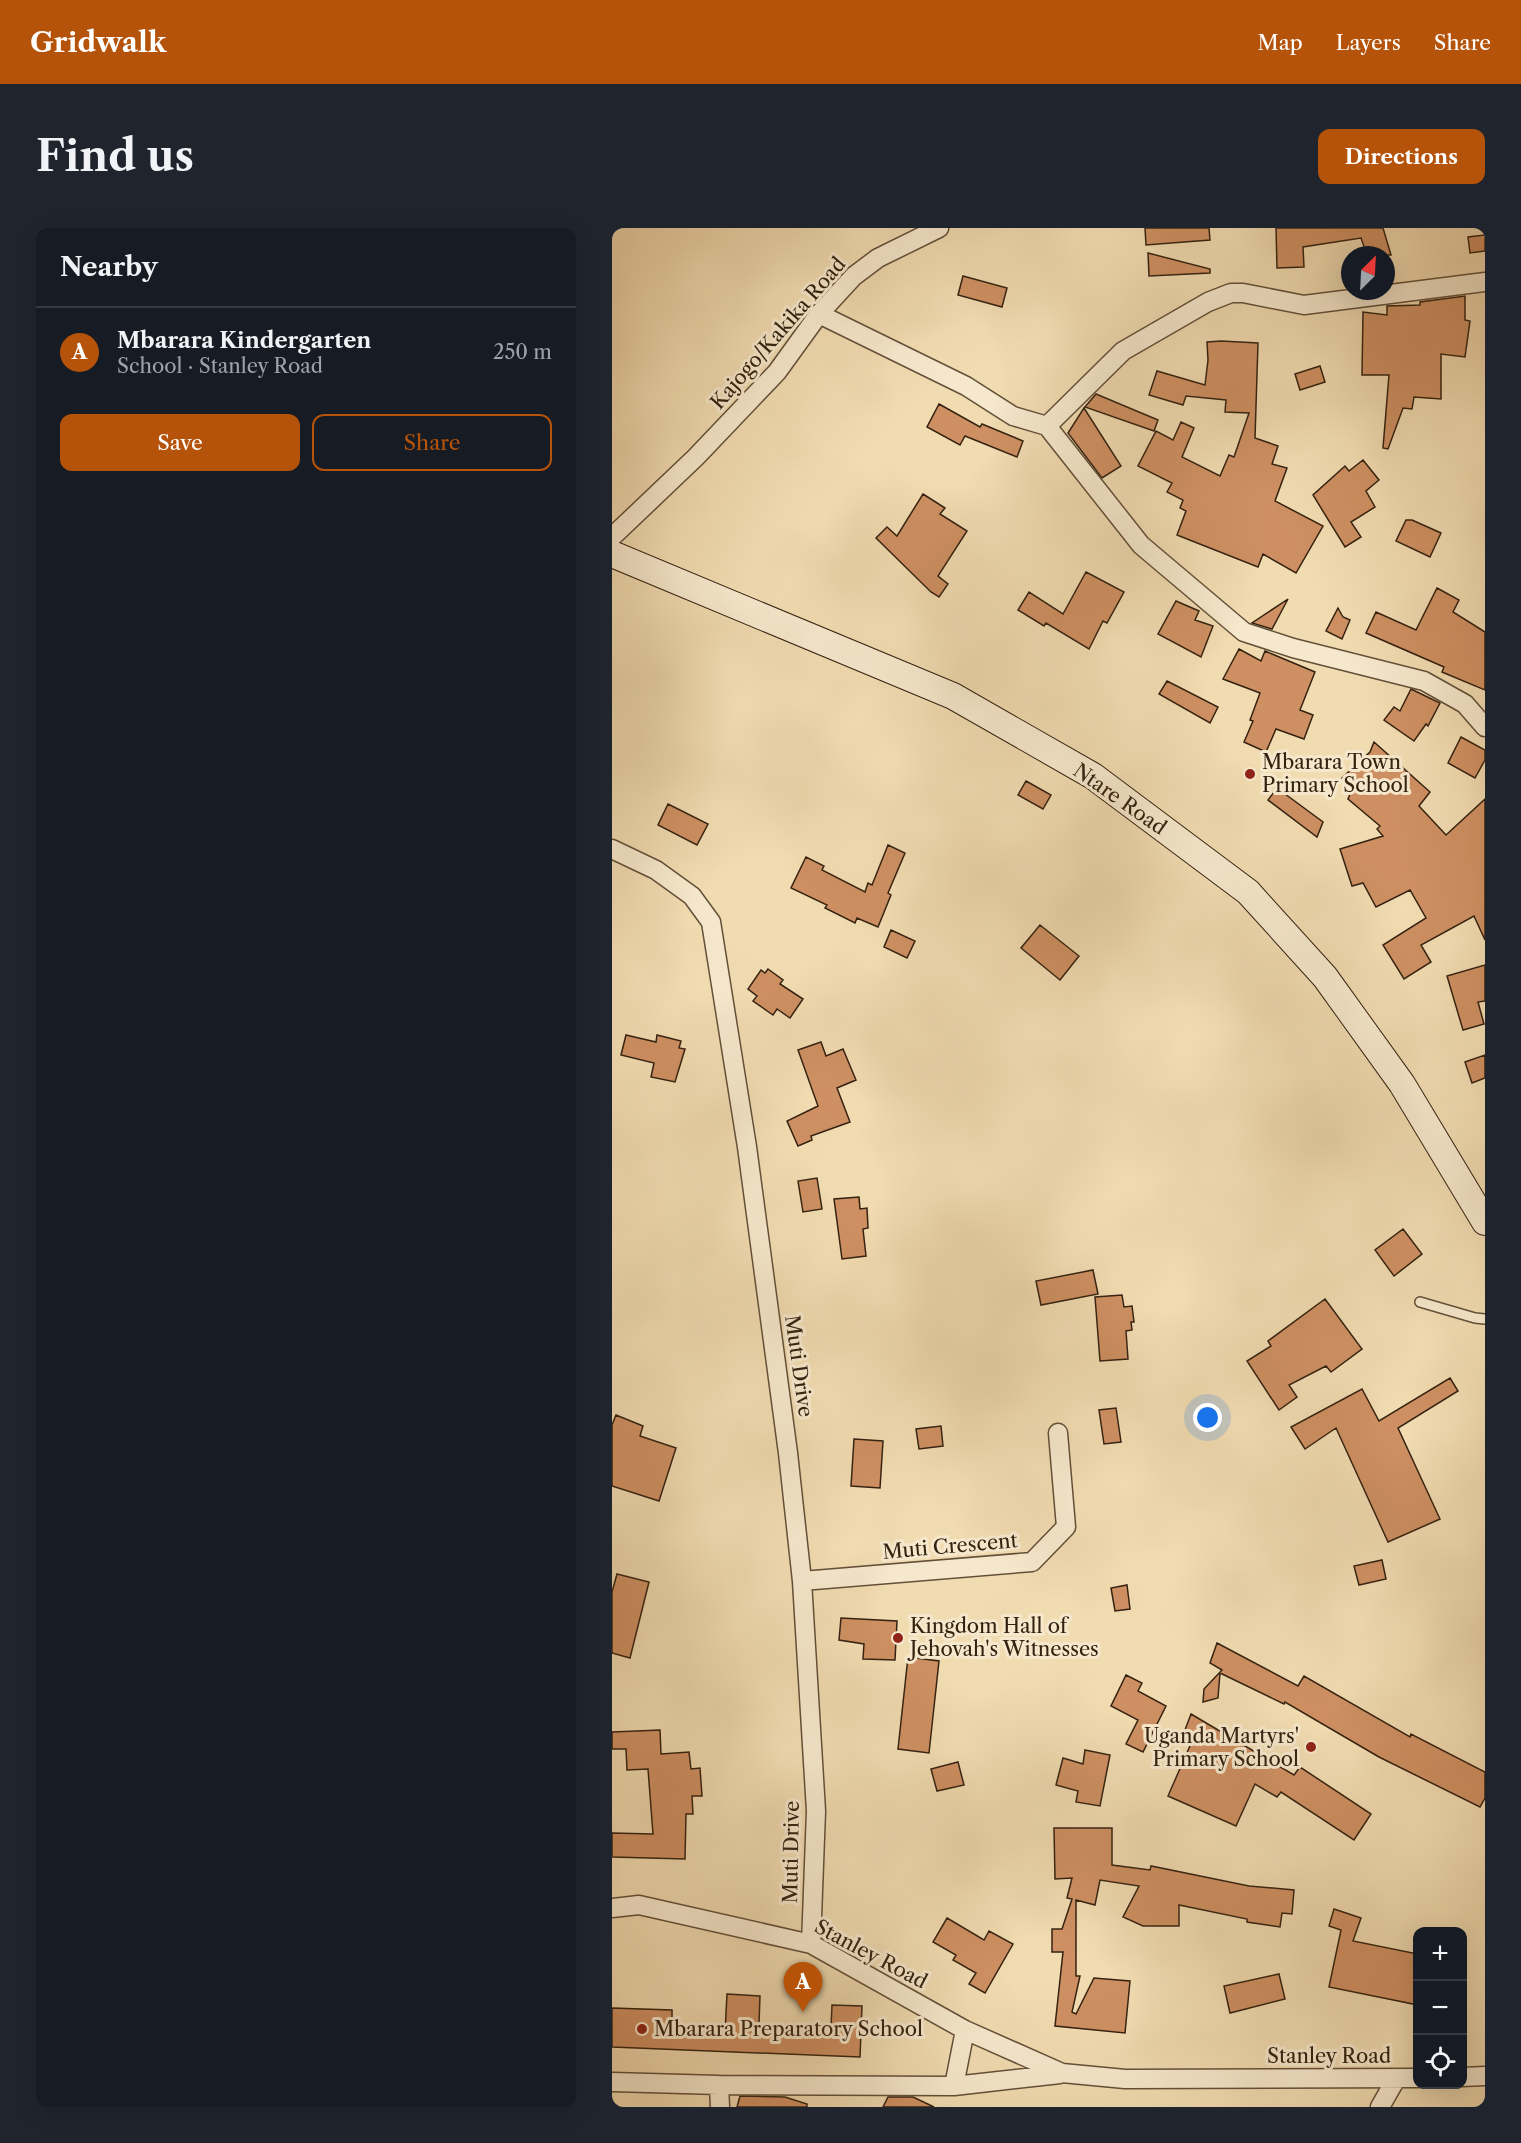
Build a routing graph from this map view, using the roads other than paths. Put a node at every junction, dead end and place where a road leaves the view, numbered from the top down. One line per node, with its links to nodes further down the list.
1 (939, 228): 3 (street, Kajogo/Kakika Road)
2 (1485, 282): 4 (street)
3 (819, 314): 4 (street); 5 (street, Kajogo/Kakika Road)
4 (1047, 426): 7 (street)
5 (612, 537)
6 (612, 554): 9 (main road, Ntare Road)
7 (1485, 727)
8 (612, 849): 13 (street, Muti Drive)
9 (1485, 1222)
10 (1420, 1302): 11 (lane)
11 (1485, 1319)
12 (1058, 1433): 13 (street, Muti Crescent)
13 (802, 1581): 15 (street, Muti Drive)
14 (612, 1908): 15 (street, Stanley Road)
15 (812, 1944): 16 (street, Stanley Road)
16 (965, 2030): 17 (street, Stanley Road); 24 (street)
17 (1062, 2073): 21 (street, Stanley Road); 24 (street, Stanley Road)
18 (1485, 2076): 19 (street)
19 (1467, 2077)
20 (1413, 2078): 21 (street, Stanley Road)
21 (1396, 2079): 26 (street)
22 (612, 2082): 23 (street, Stanley Road)
23 (719, 2085): 24 (street, Stanley Road); 25 (street)
24 (954, 2085)
25 (720, 2107)
26 (1380, 2107)

